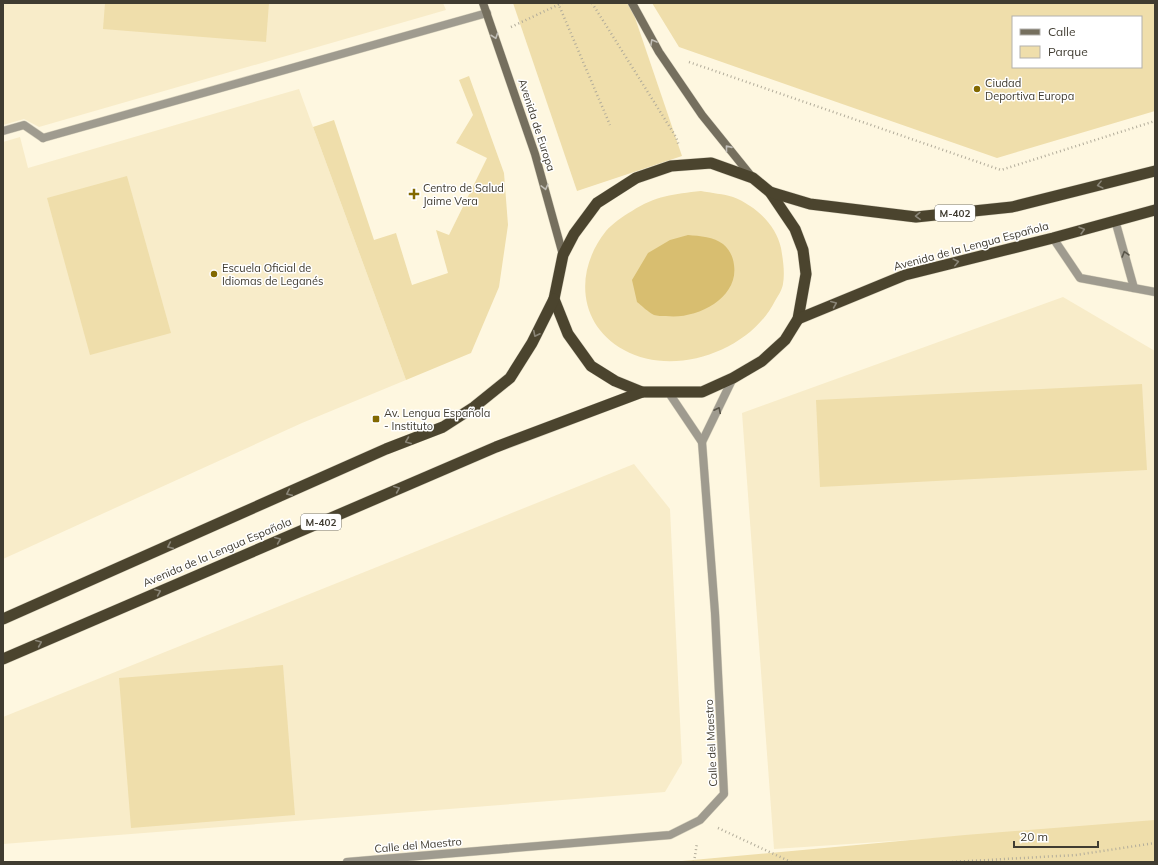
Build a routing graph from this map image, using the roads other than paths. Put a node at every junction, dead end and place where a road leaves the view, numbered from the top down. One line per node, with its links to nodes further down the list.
1 (484, 3): 3 (main road, Avenida de Europa)
2 (632, 3): 6 (main road, one-way to 2)
3 (487, 13): 4 (street); 11 (main road, Avenida de Europa, one-way to 11)
4 (3, 131)
5 (1155, 171): 7 (highway, M-402, one-way to 7)
6 (753, 178): 7 (highway, M-402); 11 (highway, M-402)
7 (770, 192): 15 (highway, M-402)
8 (1155, 210): 9 (highway, Avenida de la Lengua Española)
9 (1115, 220): 10 (highway, Avenida de la Lengua Española, one-way to 9); 12 (street, one-way to 9)
10 (1053, 238): 12 (street); 15 (highway, Avenida de la Lengua Española, one-way to 10)
11 (563, 255): 14 (highway, M-402)
12 (1134, 288): 13 (street)
13 (1155, 292)
14 (554, 299): 17 (highway, M-402); 20 (highway, M-402, one-way to 20)
15 (798, 319): 16 (highway, M-402)
16 (733, 378): 18 (highway, M-402); 19 (street, one-way to 16)
17 (642, 392): 18 (highway, M-402); 21 (highway, Avenida de la Lengua Española / M-402, one-way to 17)
18 (669, 393): 19 (street, Calle del Maestro)
19 (702, 442): 22 (street, Calle del Maestro)
20 (3, 619)
21 (3, 658)
22 (347, 862)

